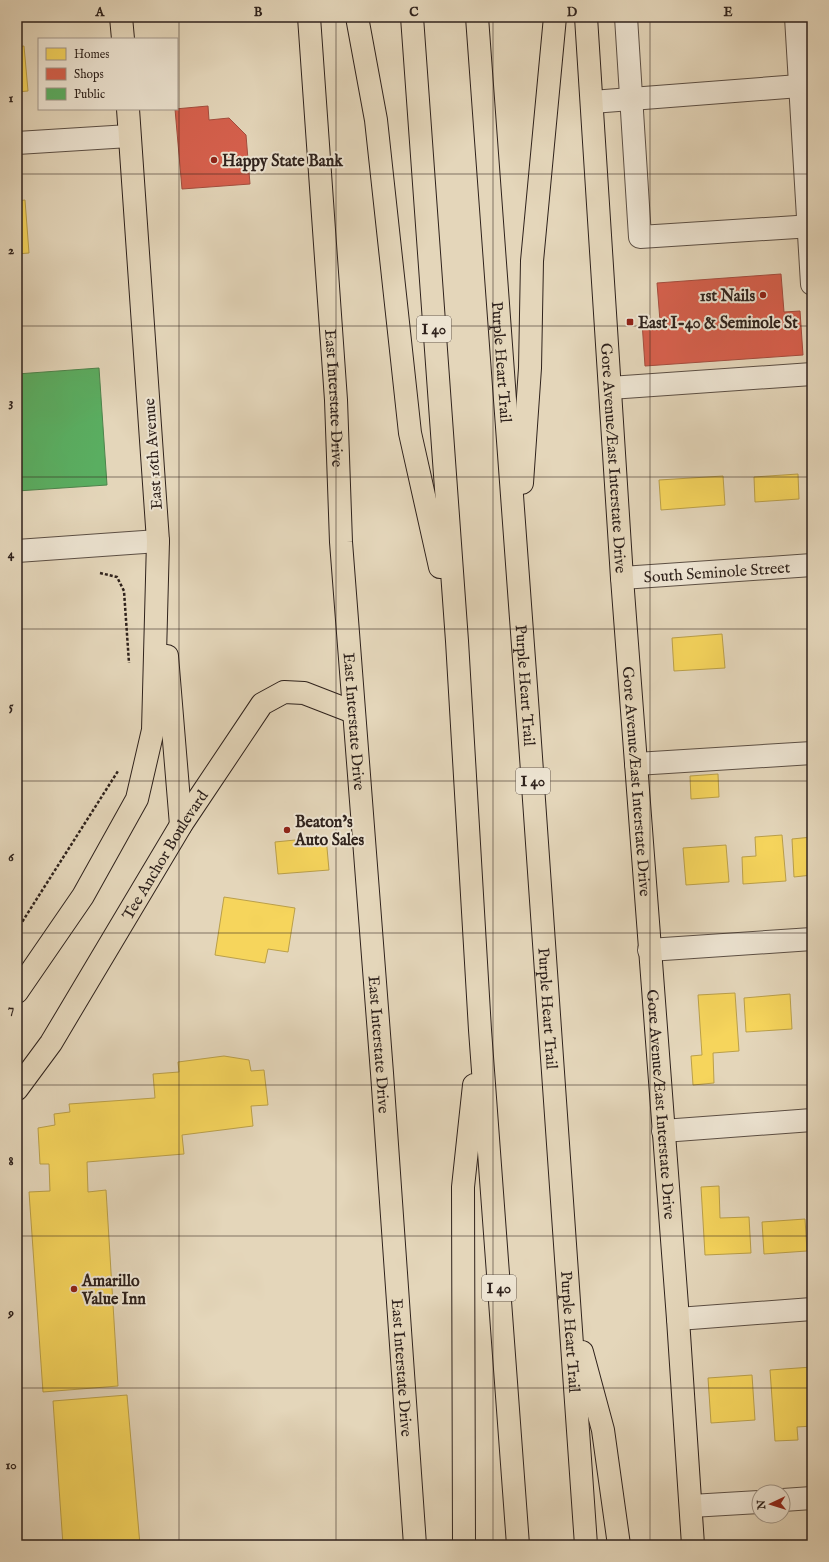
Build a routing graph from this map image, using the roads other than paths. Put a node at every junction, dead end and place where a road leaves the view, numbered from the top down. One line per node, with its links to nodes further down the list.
1 (121, 17): 10 (main road)
2 (309, 17): 27 (main road, East Interstate Drive)
3 (357, 17): 26 (main road)
4 (412, 17): 26 (main road, I 40)
5 (477, 17): 23 (main road, Purple Heart Trail / I 40)
6 (555, 17): 23 (main road)
7 (586, 17): 13 (main road, Gore Avenue/East Interstate Drive)
8 (626, 17): 12 (street)
9 (796, 17): 11 (street)
10 (123, 38)
11 (806, 86): 12 (street); 17 (street)
12 (631, 98): 13 (street); 17 (street)
13 (592, 102): 20 (main road, Gore Avenue/East Interstate Drive)
14 (128, 110): 15 (main road, East 16th Avenue)
15 (129, 136): 16 (street); 21 (main road, East 16th Avenue)
16 (17, 143)
17 (810, 226): 18 (street)
18 (812, 284)
19 (812, 374): 20 (street)
20 (610, 388): 25 (main road, Gore Avenue/East Interstate Drive)
21 (158, 541): 22 (street); 30 (main road); 33 (main road, East 16th Avenue)
22 (17, 551)
23 (517, 562): 38 (main road, Purple Heart Trail / I 40)
24 (812, 565): 25 (street, South Seminole Street)
25 (622, 578): 29 (main road, Gore Avenue/East Interstate Drive)
26 (456, 641): 34 (main road, I 40)
27 (353, 712): 30 (main road, Tee Anchor Boulevard); 45 (main road, East Interstate Drive)
28 (812, 753): 29 (street)
29 (636, 764): 32 (main road, Gore Avenue/East Interstate Drive)
30 (181, 825): 35 (main road, Tee Anchor Boulevard)
31 (812, 939): 32 (street)
32 (649, 950): 37 (main road, Gore Avenue/East Interstate Drive)
33 (17, 992)
34 (480, 1030): 46 (main road); 47 (main road, I 40)
35 (17, 1089)
36 (812, 1120): 37 (street)
37 (663, 1131): 40 (main road, Gore Avenue/East Interstate Drive)
38 (569, 1304): 48 (main road, Purple Heart Trail / I 40); 49 (main road)
39 (812, 1309): 40 (street)
40 (678, 1318): 44 (main road, Gore Avenue/East Interstate Drive)
41 (812, 1498): 42 (street)
42 (791, 1499)
43 (751, 1502): 44 (street)
44 (691, 1506): 50 (main road, Gore Avenue/East Interstate Drive)
45 (415, 1545)
46 (464, 1545)
47 (518, 1545)
48 (586, 1545)
49 (619, 1545)
50 (693, 1545)

